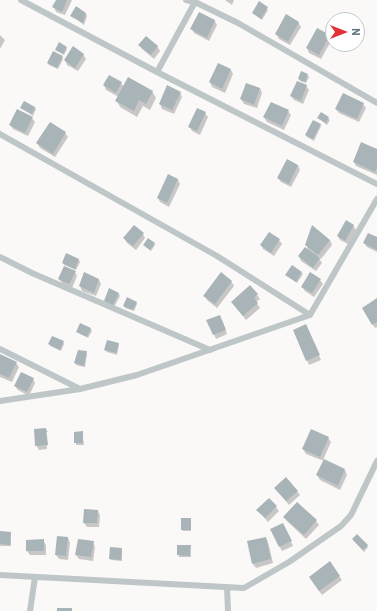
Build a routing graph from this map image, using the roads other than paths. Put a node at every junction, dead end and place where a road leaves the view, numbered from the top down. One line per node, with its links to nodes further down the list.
1 (21, 0): 4 (lane)
2 (186, 0): 3 (lane)
3 (195, 2): 4 (lane); 5 (lane)
4 (157, 72): 7 (lane)
5 (377, 103)
6 (0, 134): 10 (lane)
7 (377, 184)
8 (377, 199): 10 (lane)
9 (0, 257): 12 (lane)
10 (310, 315): 12 (lane)
11 (0, 349): 13 (lane)
12 (210, 350): 13 (lane)
13 (80, 389): 14 (lane)
14 (0, 401)
15 (377, 461): 18 (lane)
16 (0, 575): 17 (lane)
17 (35, 578): 18 (lane); 19 (lane)
18 (228, 587): 20 (lane)
19 (30, 611)
20 (228, 611)

